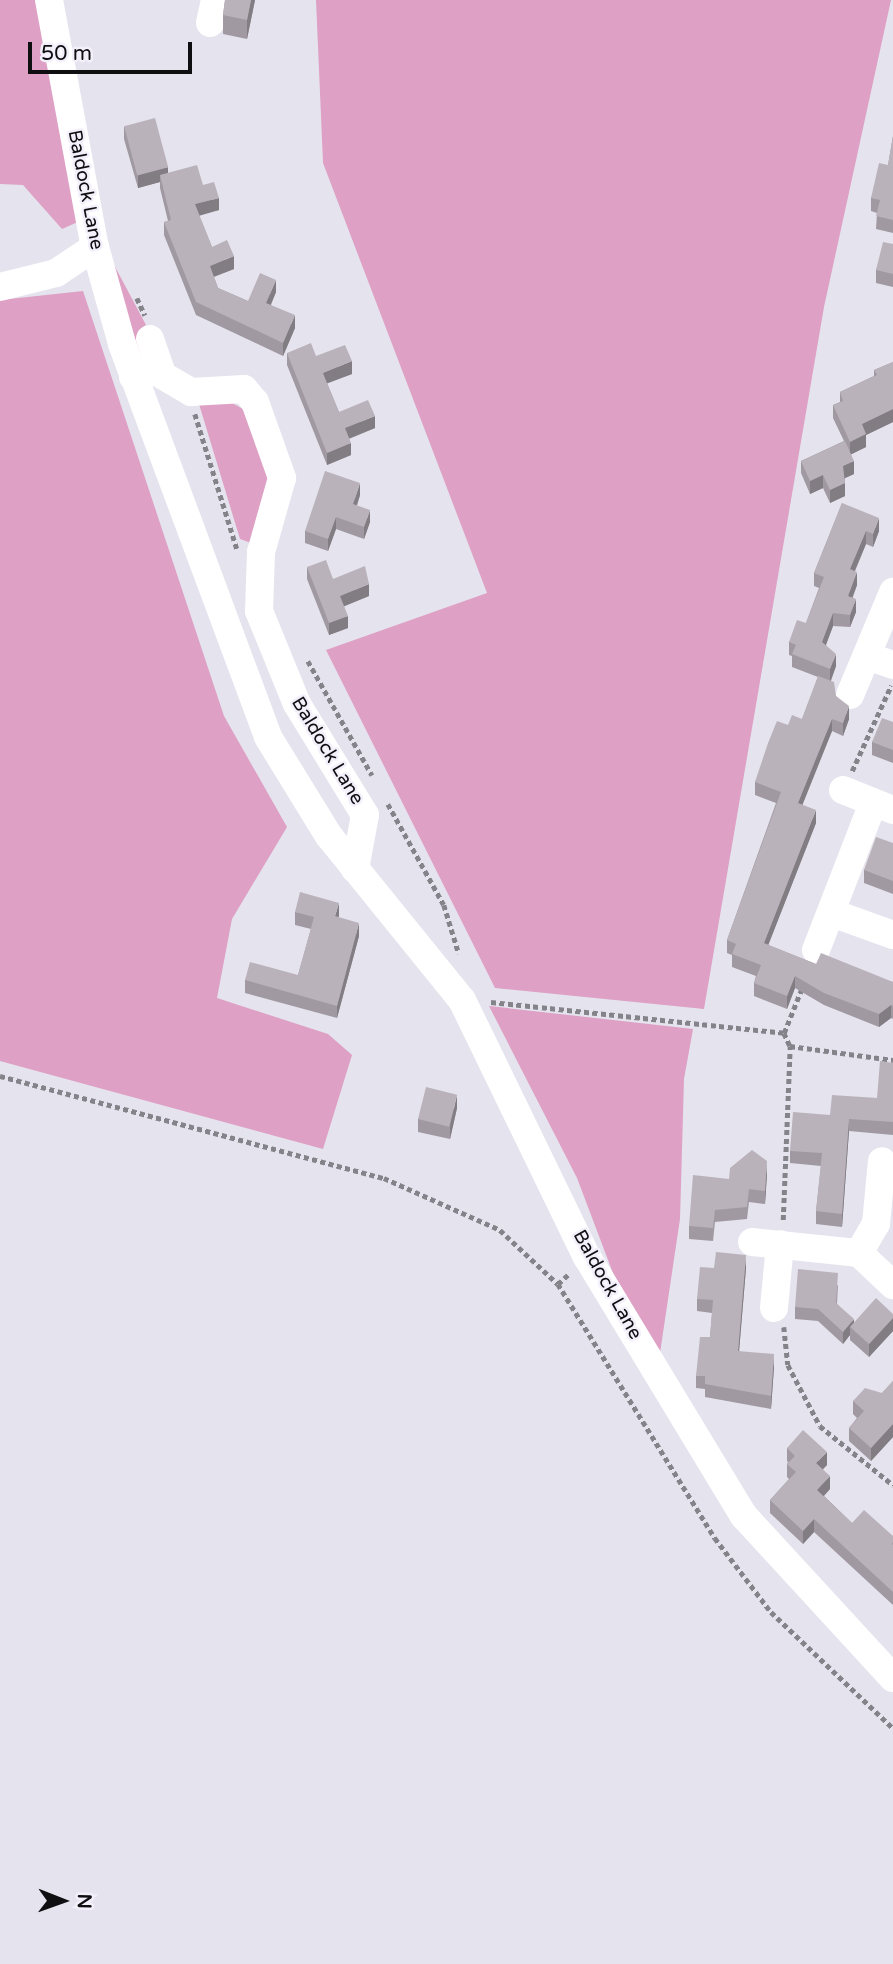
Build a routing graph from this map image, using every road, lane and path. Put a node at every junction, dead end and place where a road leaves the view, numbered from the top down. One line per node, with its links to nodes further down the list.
1 (49, 0): 2 (street, Baldock Lane)
2 (95, 247): 3 (street); 7 (street, Baldock Lane)
3 (0, 287)
4 (131, 287): 5 (path)
5 (150, 331): 6 (street)
6 (162, 373): 7 (street); 8 (street)
7 (133, 377): 19 (street, Baldock Lane)
8 (191, 392): 9 (path); 9 (street, Baldock Lane)
9 (258, 590): 19 (street, Baldock Lane)
10 (893, 592): 12 (street)
11 (300, 649): 15 (path)
12 (880, 660): 14 (street)
13 (893, 682): 16 (path)
14 (850, 695)
15 (380, 788)
16 (843, 790): 18 (street)
17 (386, 800): 23 (path)
18 (883, 807): 20 (street)
19 (355, 869): 36 (street, Baldock Lane)
20 (832, 914): 21 (street); 22 (street)
21 (893, 935)
22 (816, 950): 25 (path)
23 (462, 960)
24 (488, 1014): 25 (path)
25 (784, 1033): 26 (path)
26 (790, 1046): 27 (path); 31 (path)
27 (893, 1060)
28 (0, 1076): 37 (path)
29 (882, 1161): 32 (street)
30 (752, 1242): 31 (street)
31 (780, 1244): 32 (street); 34 (street)
32 (859, 1253): 33 (street)
33 (893, 1285)
34 (774, 1308): 35 (path)
35 (893, 1485)
36 (893, 1678)
37 (893, 1728)

